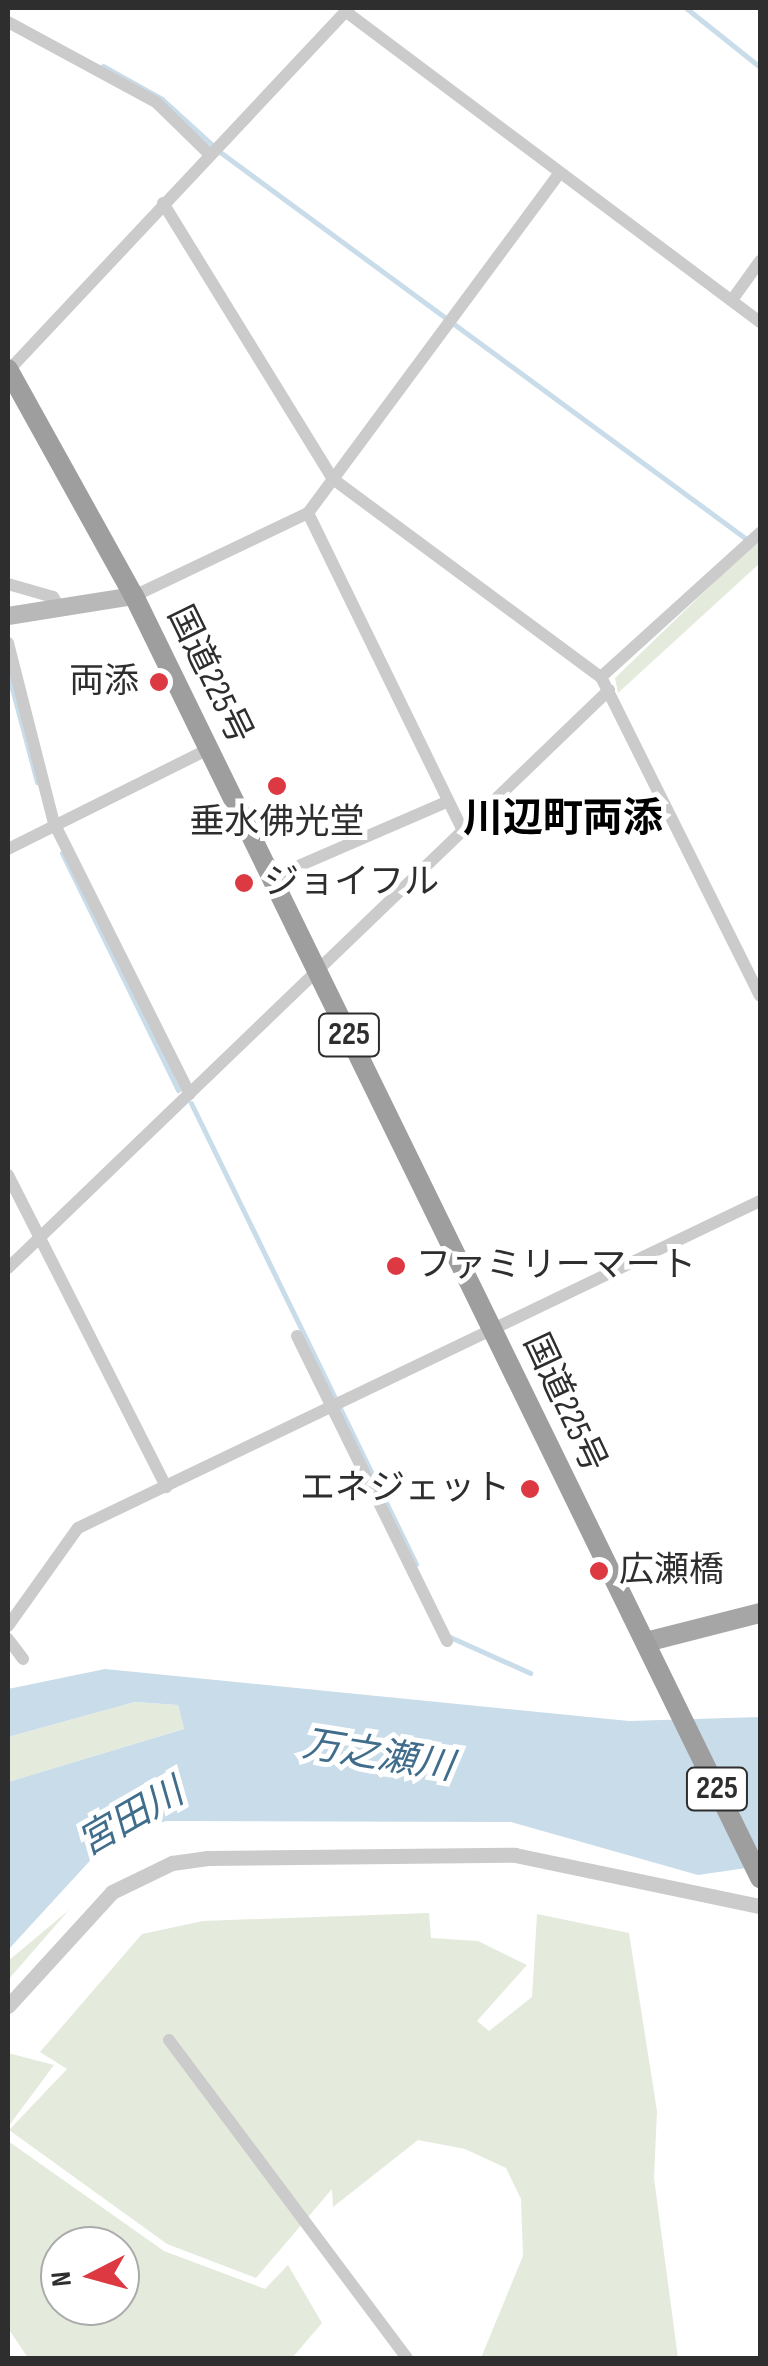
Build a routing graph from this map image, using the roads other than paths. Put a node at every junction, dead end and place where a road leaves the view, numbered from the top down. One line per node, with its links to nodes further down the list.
1 (347, 10): 3 (street); 4 (street)
2 (8, 22): 3 (street)
3 (212, 149): 5 (street)
4 (558, 174): 7 (street); 10 (street)
5 (162, 203): 9 (street); 10 (street)
6 (760, 261): 7 (street)
7 (732, 300): 8 (street)
8 (760, 322)
9 (8, 370): 14 (highway, 国道225号 / 225)
10 (333, 479): 11 (street); 18 (street)
11 (308, 513): 14 (street); 21 (street)
12 (760, 532): 18 (street)
13 (8, 584): 15 (street)
14 (134, 596): 15 (main road); 20 (highway, 国道225号 / 225)
15 (60, 608): 16 (main road)
16 (8, 616)
17 (8, 643): 22 (street)
18 (600, 678): 19 (street)
19 (609, 690): 23 (street); 27 (street)
20 (209, 749): 22 (street); 25 (highway, 国道225号 / 225)
21 (446, 802): 23 (street); 25 (street)
22 (51, 825): 24 (street); 28 (street)
23 (463, 830): 26 (street)
24 (8, 849)
25 (272, 877): 26 (highway, 国道225号 / 225)
26 (318, 972): 28 (street); 33 (highway, 国道225号 / 225)
27 (760, 996)
28 (190, 1094): 31 (street)
29 (8, 1175): 31 (street)
30 (760, 1201): 33 (street)
31 (41, 1235): 32 (street); 36 (street)
32 (8, 1268)
33 (491, 1327): 35 (street); 41 (highway, 国道225号 / 225)
34 (297, 1336): 35 (street)
35 (338, 1406): 36 (street); 40 (street)
36 (166, 1486): 38 (street)
37 (760, 1613): 41 (main road)
38 (8, 1626)
39 (8, 1639): 42 (street)
40 (447, 1641)
41 (646, 1642): 43 (highway, 国道225号 / 225)
42 (23, 1659)
43 (759, 1874)
44 (760, 1906): 45 (street)
45 (8, 2006)
46 (168, 2040): 47 (street)
47 (407, 2358)

